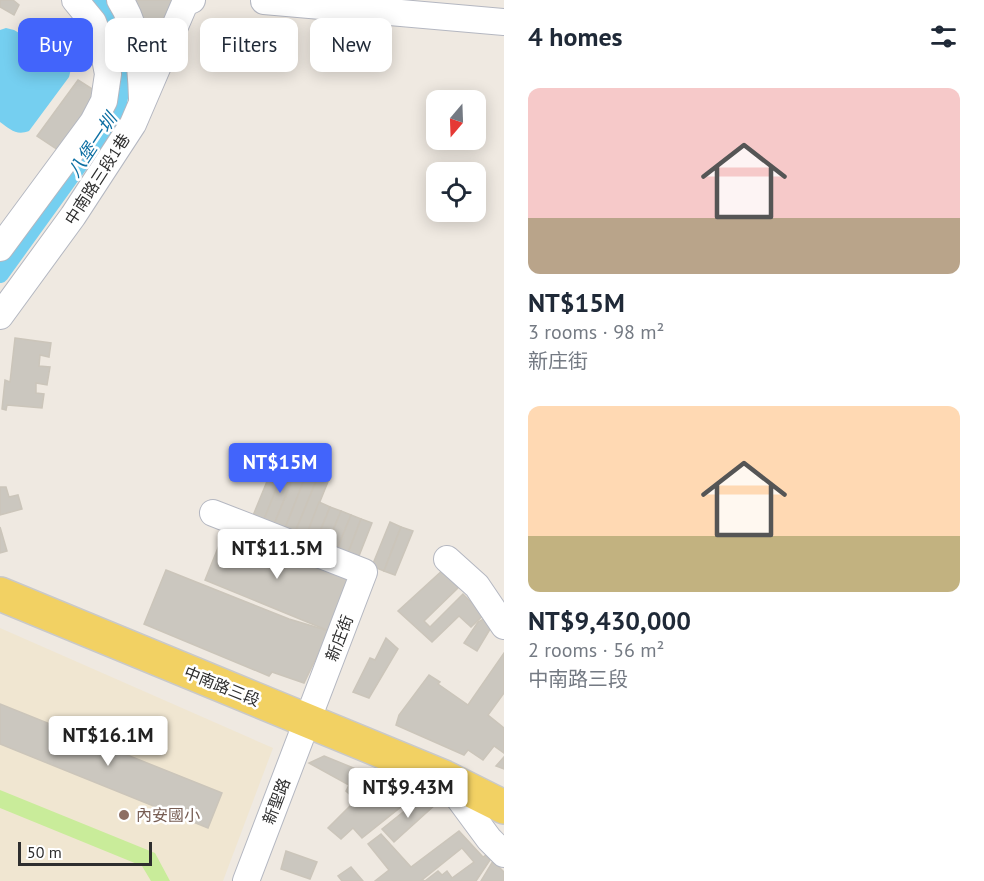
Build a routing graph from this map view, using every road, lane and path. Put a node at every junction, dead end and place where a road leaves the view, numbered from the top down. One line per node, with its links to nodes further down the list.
1 (75, 0): 7 (street)
2 (120, 0): 6 (street)
3 (192, 0): 6 (street, 中南路三段1巷)
4 (261, 0): 5 (street)
5 (504, 22)
6 (142, 103): 8 (street, 中南路三段1巷)
7 (0, 248)
8 (0, 316)
9 (213, 513): 13 (street, 新庄街)
10 (447, 559): 12 (street)
11 (0, 594): 13 (main road, 中南路三段)
12 (504, 626)
13 (307, 721): 14 (main road, 中南路三段); 17 (street, 新聖路)
14 (444, 777): 15 (main road, 中南路三段); 16 (street)
15 (504, 807)
16 (504, 854)
17 (246, 881)

